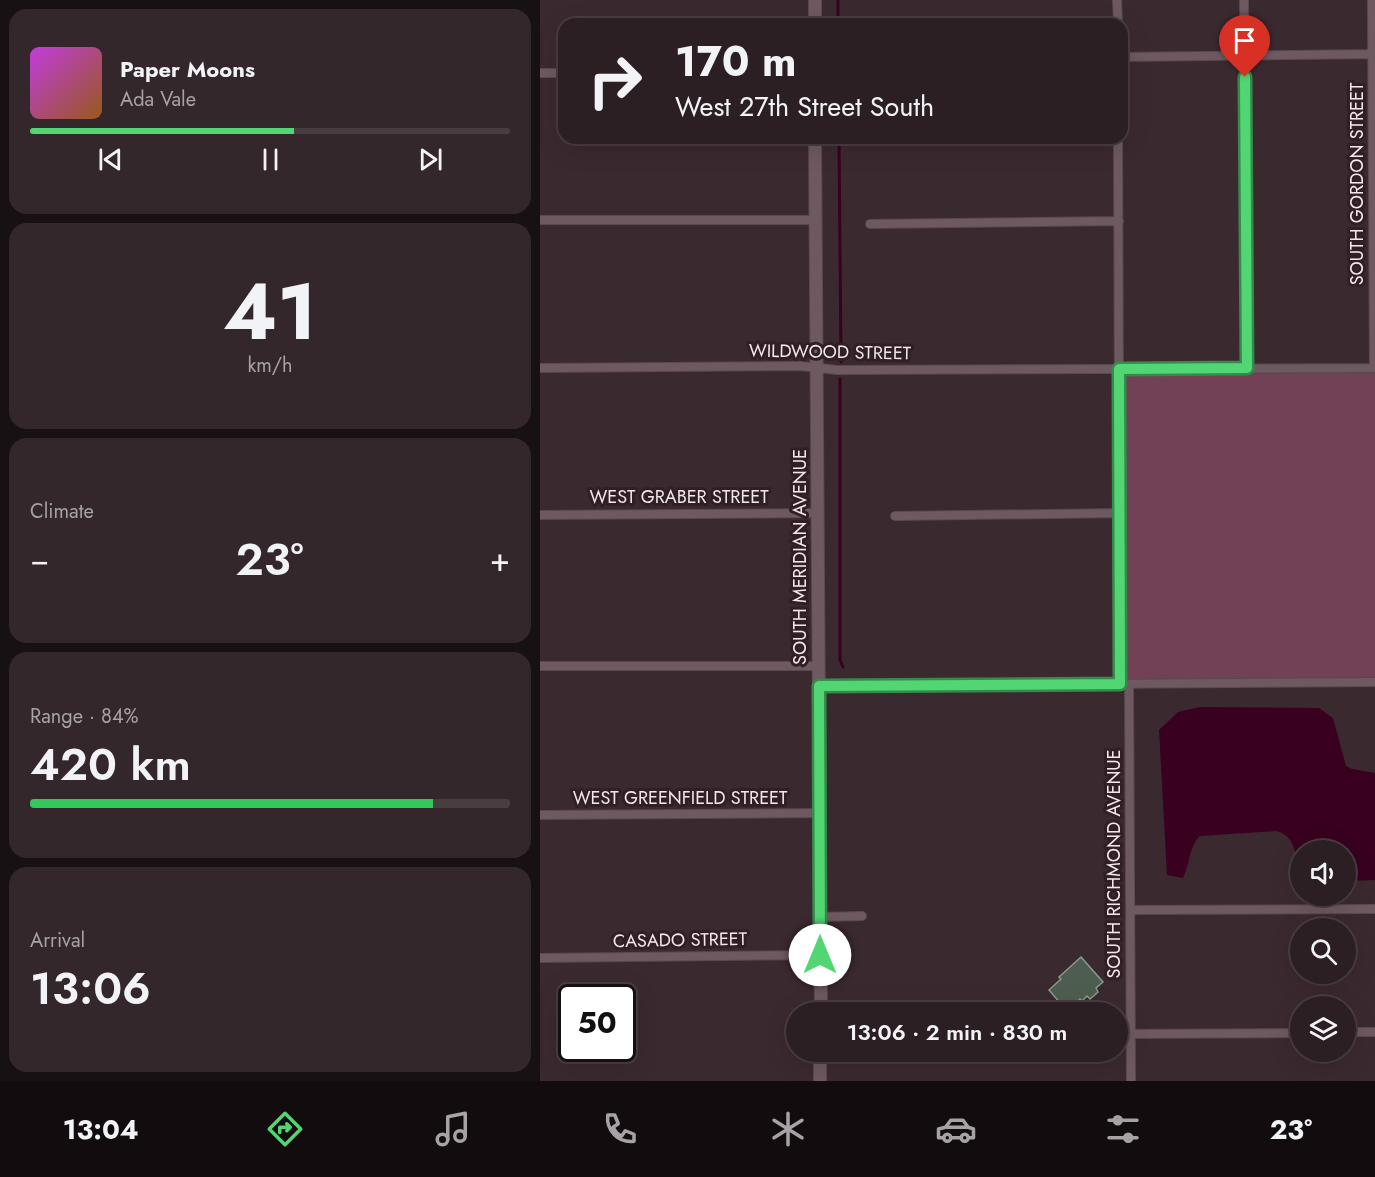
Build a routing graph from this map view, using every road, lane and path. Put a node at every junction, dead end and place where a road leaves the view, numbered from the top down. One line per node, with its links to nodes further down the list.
1 (814, 0): 5 (main road)
2 (1118, 0): 6 (street)
3 (1244, 0): 8 (street)
4 (1372, 0): 7 (street, SOUTH GORDON STREET)
5 (815, 18)
6 (1118, 18)
7 (1374, 54): 8 (street); 21 (street, SOUTH GORDON STREET)
8 (1245, 56): 9 (street); 20 (street)
9 (1128, 57)
10 (540, 73): 11 (street)
11 (558, 73)
12 (815, 144): 15 (main road, SOUTH MERIDIAN AVENUE)
13 (1118, 144): 16 (street, SOUTH RICHMOND AVENUE)
14 (540, 220): 15 (street)
15 (816, 220): 19 (main road, SOUTH MERIDIAN AVENUE)
16 (1119, 221): 17 (street); 22 (street, SOUTH RICHMOND AVENUE)
17 (870, 224)
18 (540, 368): 19 (street, WILDWOOD STREET)
19 (817, 368): 22 (street, WILDWOOD STREET); 23 (main road, SOUTH MERIDIAN AVENUE)
20 (1247, 368): 21 (street, WILDWOOD STREET); 22 (street, WILDWOOD STREET)
21 (1375, 368)
22 (1119, 369): 24 (street, SOUTH RICHMOND AVENUE)
23 (818, 513): 25 (street, WEST GRABER STREET); 28 (main road, SOUTH MERIDIAN AVENUE)
24 (1120, 513): 26 (street); 30 (street, SOUTH RICHMOND AVENUE)
25 (540, 515)
26 (896, 516)
27 (540, 666): 28 (street)
28 (819, 666): 31 (main road, SOUTH MERIDIAN AVENUE)
29 (1375, 682): 30 (street)
30 (1125, 684): 31 (street); 35 (street, SOUTH RICHMOND AVENUE)
31 (819, 686): 32 (main road, SOUTH MERIDIAN AVENUE)
32 (820, 813): 33 (street, WEST GREENFIELD STREET); 37 (main road, SOUTH MERIDIAN AVENUE)
33 (540, 815)
34 (1375, 909): 35 (street)
35 (1131, 910): 44 (street, SOUTH RICHMOND AVENUE)
36 (862, 916): 37 (street)
37 (820, 917): 38 (main road, SOUTH MERIDIAN AVENUE)
38 (820, 955): 39 (street, CASADO STREET); 40 (main road, SOUTH MERIDIAN AVENUE)
39 (540, 958)
40 (820, 1002)
41 (1356, 1032): 42 (street)
42 (1375, 1032)
43 (1290, 1033): 44 (street)
44 (1131, 1034): 47 (street, SOUTH RICHMOND AVENUE)
45 (820, 1062): 46 (main road)
46 (820, 1081)
47 (1131, 1081)

